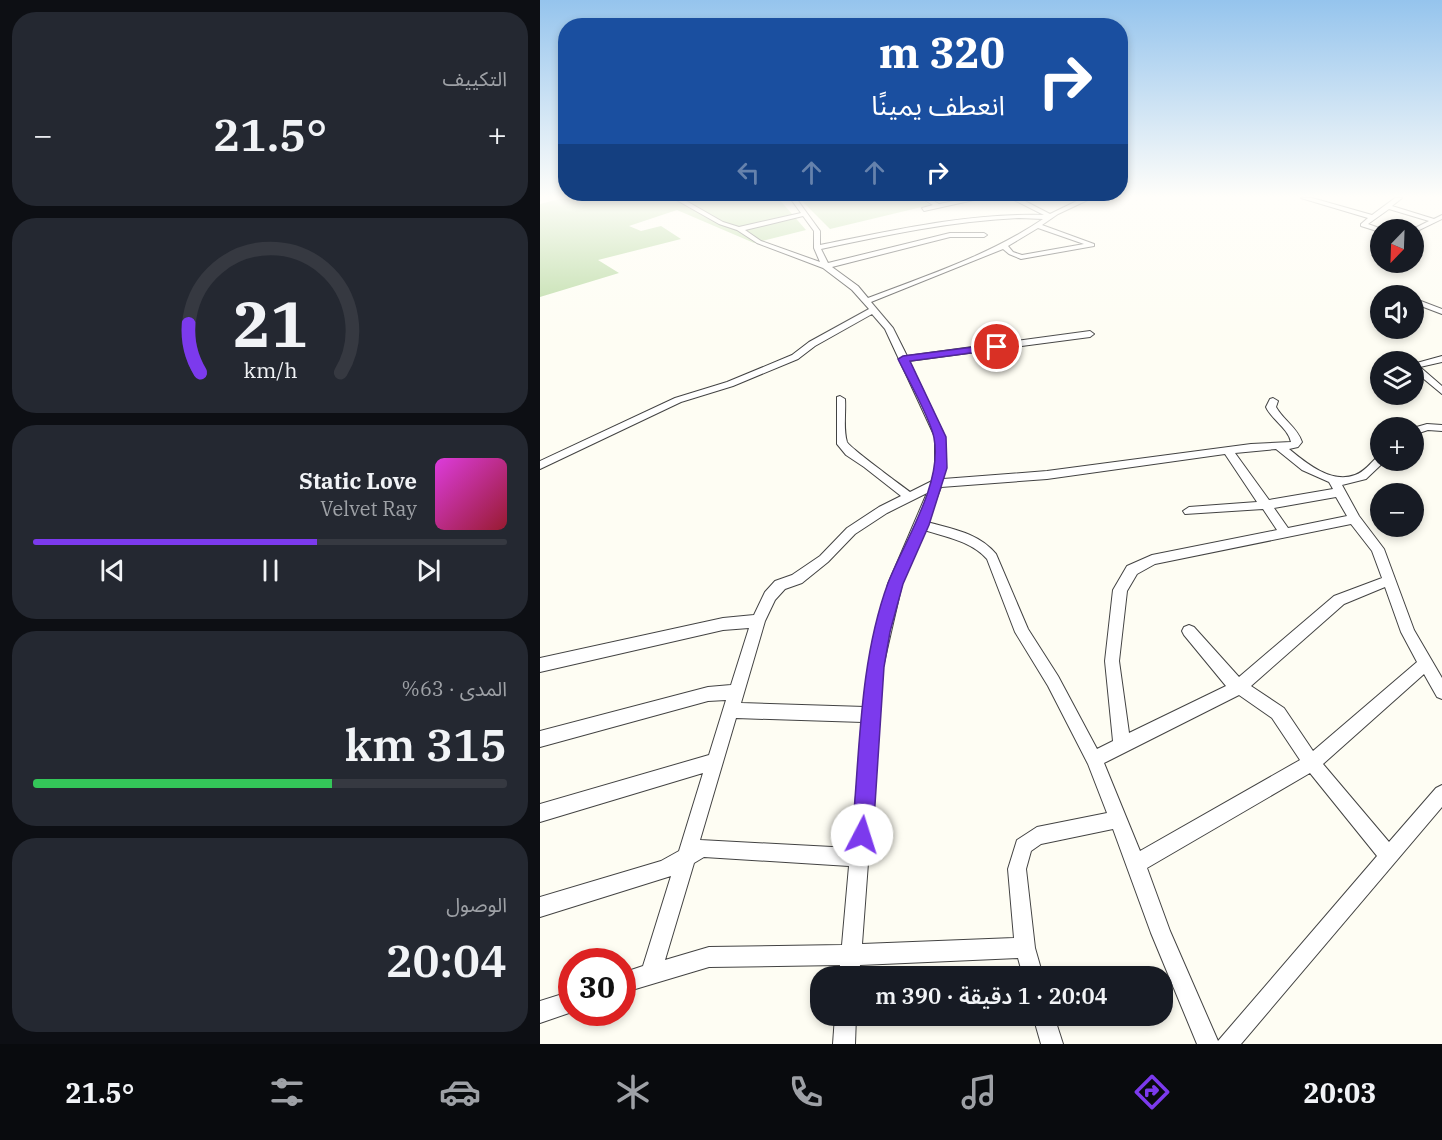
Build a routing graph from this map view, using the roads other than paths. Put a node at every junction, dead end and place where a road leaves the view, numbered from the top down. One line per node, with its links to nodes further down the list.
1 (772, 247): 8 (street)
2 (827, 247): 7 (street)
3 (903, 247): 8 (street)
4 (1001, 247): 9 (street)
5 (1007, 247): 6 (street)
6 (1082, 247)
7 (817, 249): 8 (street)
8 (826, 266): 9 (street)
9 (870, 305): 13 (street); 22 (street)
10 (1424, 305): 11 (street)
11 (1442, 312)
12 (1090, 334): 13 (street)
13 (903, 359): 25 (street)
14 (1442, 359): 15 (street)
15 (1442, 391)
16 (840, 399): 27 (street)
17 (1273, 401): 20 (street)
18 (1424, 428): 19 (street)
19 (1442, 428)
20 (1280, 447): 21 (street); 24 (street)
21 (1228, 451): 25 (street); 28 (street)
22 (540, 465)
23 (1370, 469): 24 (street)
24 (1334, 479): 26 (street)
25 (937, 483): 27 (street); 31 (street)
26 (1340, 492): 28 (street); 30 (street)
27 (909, 497): 34 (street)
28 (1266, 505): 29 (street); 32 (street)
29 (1189, 511)
30 (1354, 519): 32 (street); 33 (street)
31 (922, 525): 42 (street); 45 (street)
32 (1284, 531): 44 (street)
33 (1390, 580): 37 (street); 38 (street)
34 (758, 621): 36 (street); 39 (street)
35 (1189, 631): 38 (street)
36 (540, 665)
37 (1424, 665): 40 (street); 47 (street)
38 (1239, 687): 44 (street); 47 (street)
39 (735, 692): 41 (street); 43 (street)
40 (1442, 692)
41 (730, 710): 42 (street); 46 (street)
42 (872, 715): 53 (street)
43 (540, 739)
44 (1122, 746): 45 (street)
45 (1094, 759): 50 (street)
46 (714, 762): 49 (street); 52 (street)
47 (1312, 763): 51 (street); 54 (street)
48 (1442, 794): 51 (street)
49 (540, 813)
50 (1116, 820): 54 (street); 56 (street)
51 (1388, 855): 69 (street)
52 (685, 857): 53 (street); 55 (street); 60 (street)
53 (861, 858): 57 (street)
54 (1136, 864): 68 (street)
55 (540, 907)
56 (1026, 948): 57 (street); 59 (street)
57 (850, 955): 58 (street); 60 (street)
58 (849, 966)
59 (1031, 966)
60 (651, 973): 61 (street)
61 (636, 978)
62 (558, 1006): 63 (street)
63 (540, 1012)
64 (845, 1026): 66 (street)
65 (1047, 1026): 67 (street)
66 (844, 1044)
67 (1052, 1044)
68 (1208, 1044)
69 (1227, 1044)

